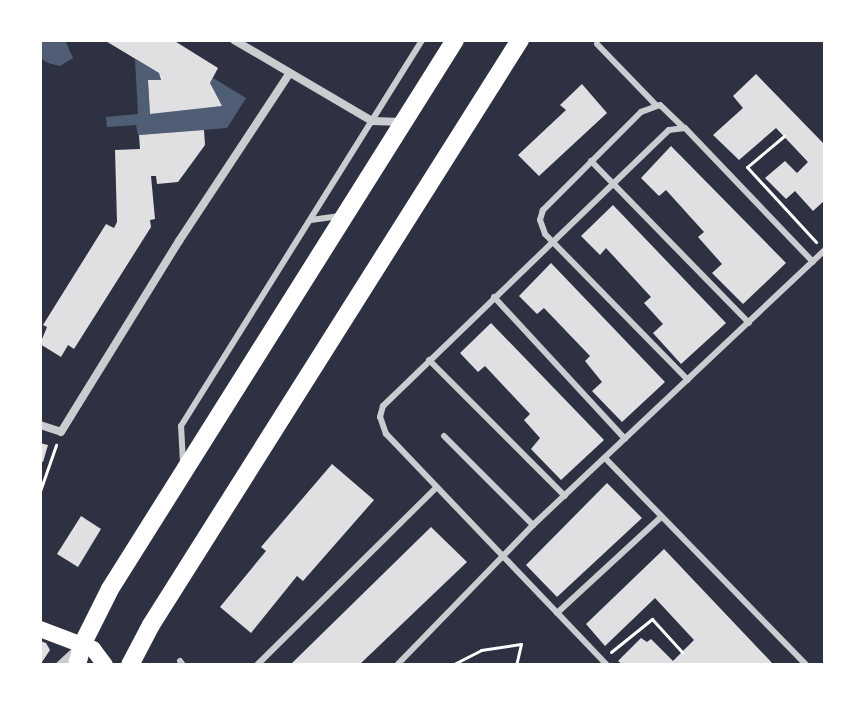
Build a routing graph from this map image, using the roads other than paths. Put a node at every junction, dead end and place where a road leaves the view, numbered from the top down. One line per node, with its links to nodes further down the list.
1 (234, 40): 6 (street)
2 (422, 40): 8 (lane)
3 (455, 40): 9 (main road)
4 (520, 40): 39 (main road)
5 (597, 44): 7 (lane)
6 (289, 74): 8 (street); 22 (street)
7 (656, 105): 10 (lane); 11 (lane)
8 (372, 121): 9 (street); 14 (lane)
9 (404, 122): 13 (main road)
10 (685, 128): 12 (lane); 17 (lane)
11 (591, 161): 12 (lane); 15 (lane)
12 (612, 182): 15 (lane); 19 (lane)
13 (345, 215): 14 (lane); 26 (main road)
14 (311, 220): 26 (lane)
15 (553, 239): 18 (lane); 21 (lane)
16 (824, 250): 17 (lane)
17 (813, 262): 19 (lane)
18 (494, 297): 20 (lane); 24 (lane)
19 (749, 323): 21 (lane)
20 (429, 360): 27 (lane); 28 (lane)
21 (688, 380): 24 (lane)
22 (40, 425)
23 (444, 436): 30 (lane)
24 (625, 439): 25 (lane)
25 (605, 458): 28 (lane); 29 (lane)
26 (184, 473): 34 (main road)
27 (435, 489): 31 (lane); 40 (lane)
28 (565, 496): 30 (lane)
29 (661, 517): 32 (lane); 42 (lane)
30 (533, 525): 31 (lane)
31 (503, 558): 32 (lane); 41 (lane)
32 (557, 613): 35 (lane)
33 (40, 629): 34 (main road)
34 (83, 643): 36 (street); 37 (main road); 38 (main road)
35 (604, 662)
36 (60, 665)
37 (77, 665)
38 (105, 665)
39 (130, 665)
40 (257, 665)
41 (397, 665)
42 (806, 665)

